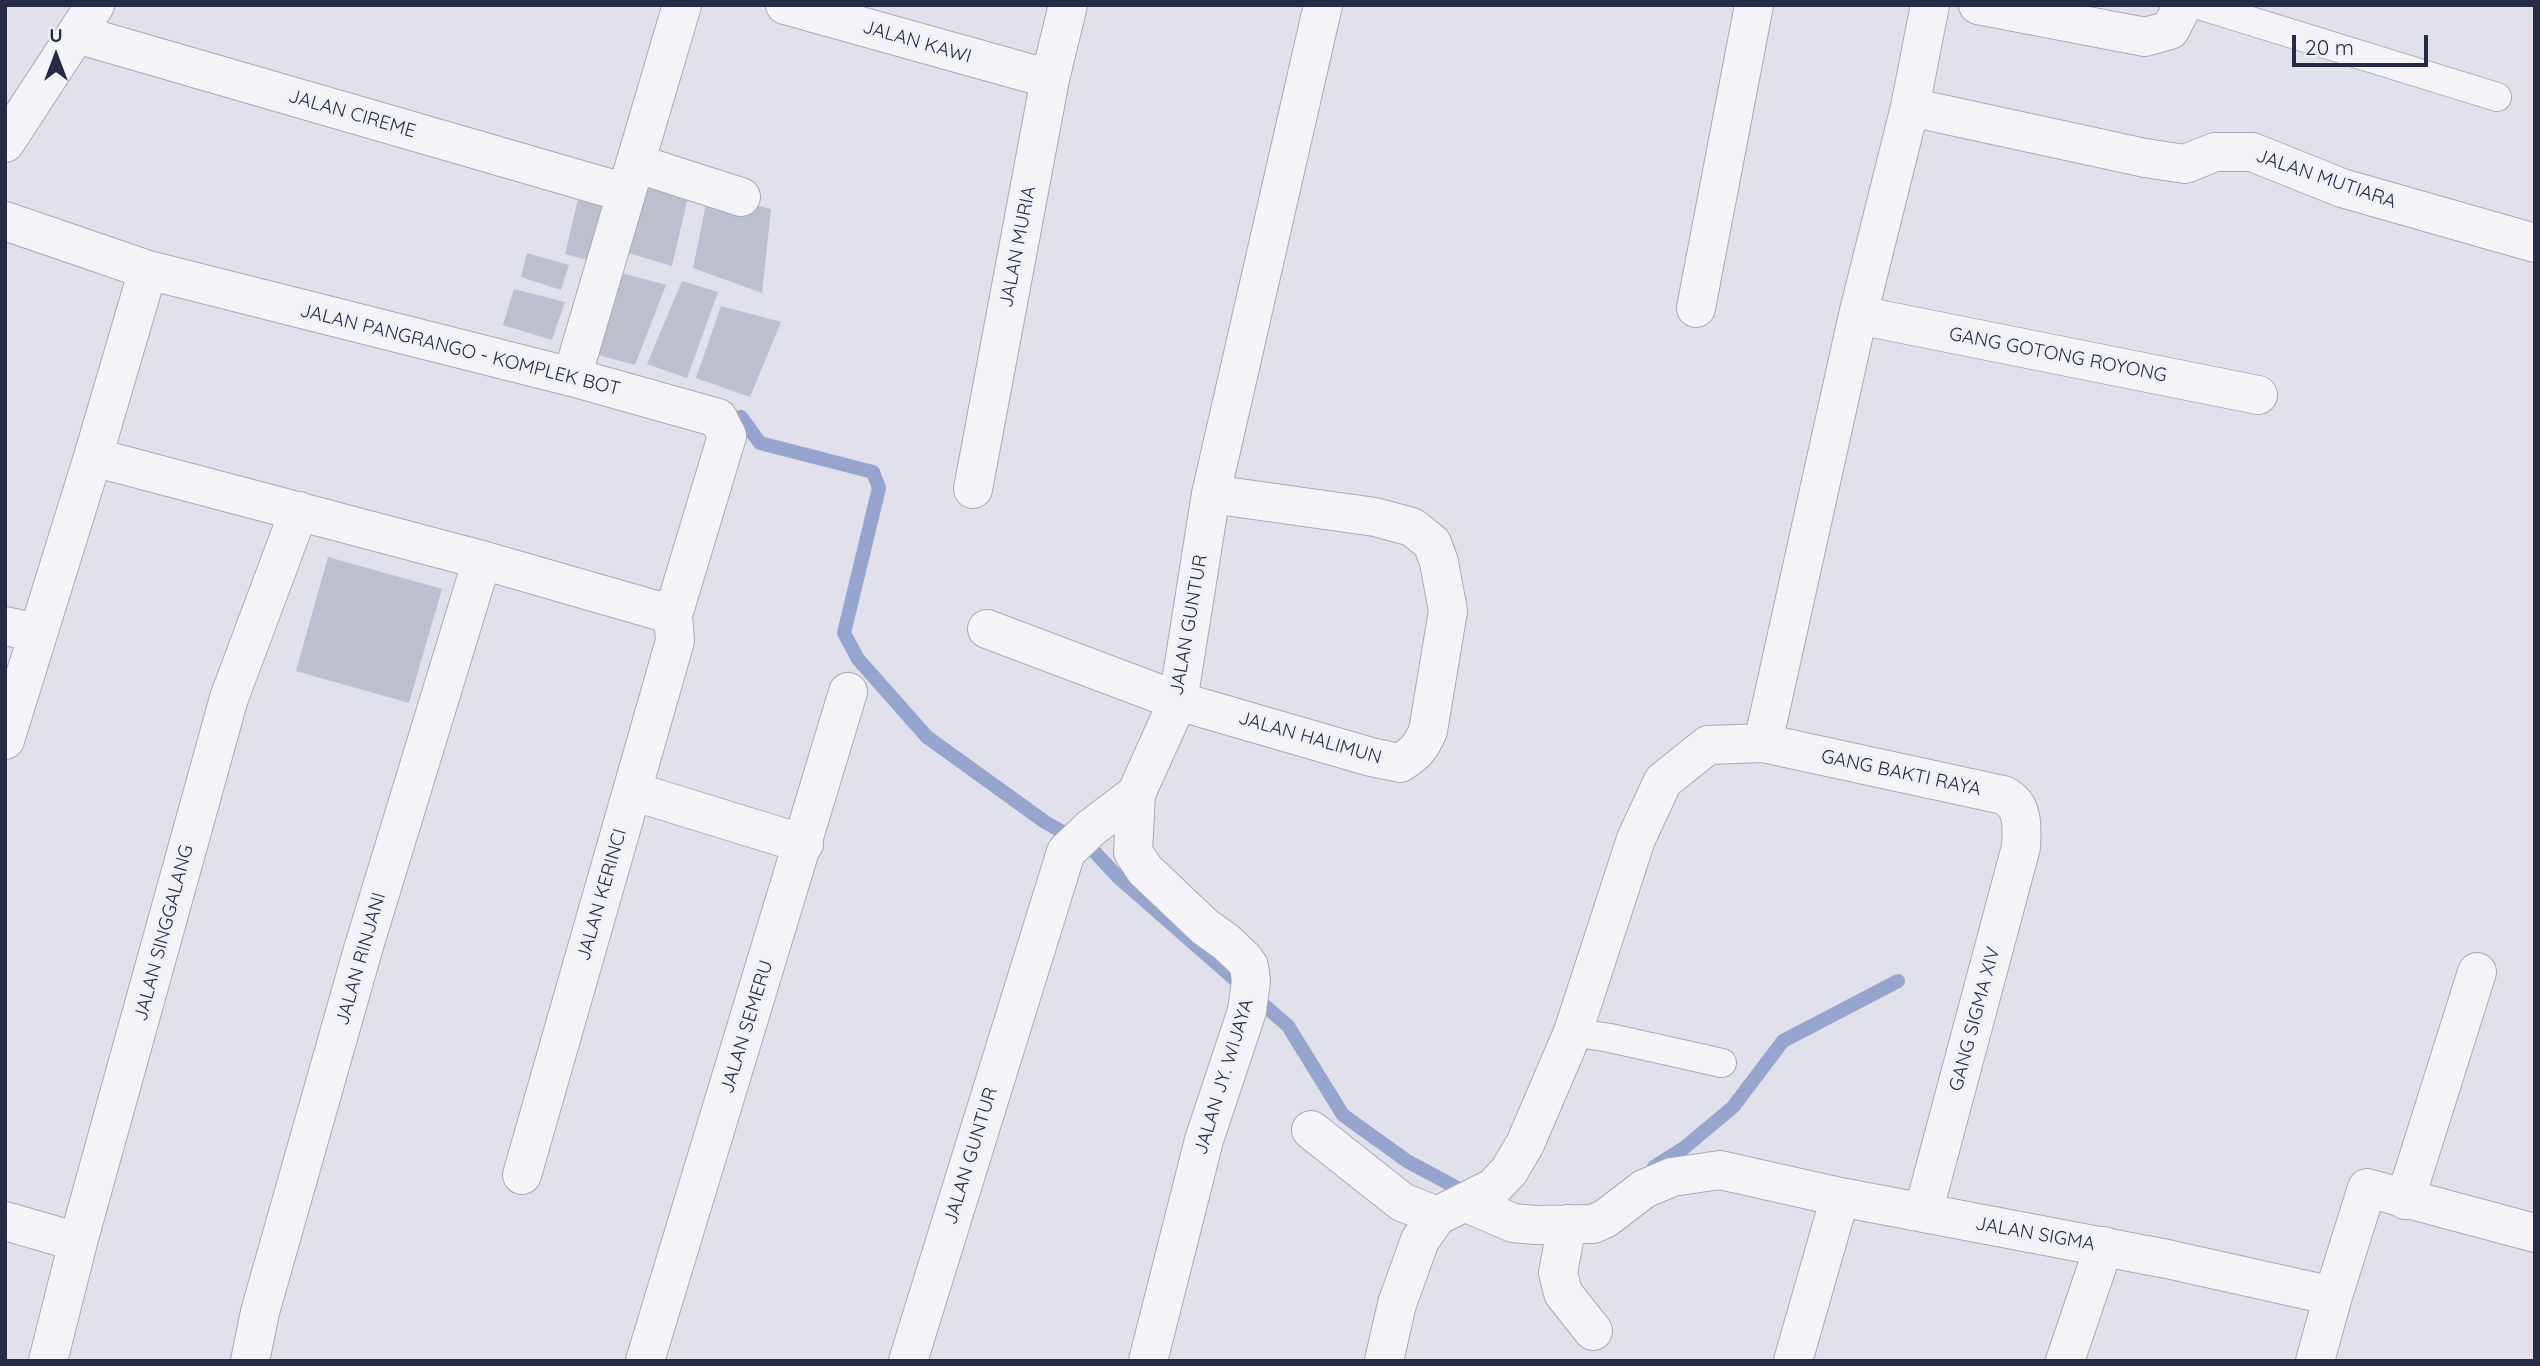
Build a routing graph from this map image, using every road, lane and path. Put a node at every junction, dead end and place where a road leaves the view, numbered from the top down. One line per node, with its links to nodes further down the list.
1 (682, 5): 15 (street)
2 (785, 5): 11 (street, JALAN KAWI)
3 (1068, 5): 11 (street, JALAN MURIA)
4 (1323, 5): 26 (street, JALAN GUNTUR)
5 (1754, 5): 20 (street)
6 (1930, 5): 13 (street)
7 (1978, 5): 8 (street)
8 (2183, 5)
9 (2199, 5): 12 (lane)
10 (86, 20): 14 (street); 15 (street, JALAN CIREME)
11 (1050, 79): 25 (street, JALAN MURIA)
12 (2497, 97)
13 (1910, 107): 18 (street, JALAN MUTIARA); 21 (street)
14 (5, 143)
15 (631, 178): 16 (street, JALAN CIREME); 22 (street)
16 (741, 197)
17 (5, 221): 19 (street, JALAN PANGRANGO - KOMPLEK BOT)
18 (2535, 243)
19 (148, 270): 22 (street, JALAN PANGRANGO - KOMPLEK BOT); 24 (street)
20 (1696, 308)
21 (1858, 315): 23 (street, GANG GOTONG ROYONG); 35 (street)
22 (572, 377): 29 (street, JALAN PANGRANGO - KOMPLEK BOT)
23 (2258, 395)
24 (93, 457): 27 (street); 31 (street)
25 (973, 489)
26 (1211, 494): 33 (street, JALAN GUNTUR); 33 (street, JALAN HALIMUN)
27 (299, 511): 28 (street); 53 (street, JALAN SINGGALANG)
28 (482, 559): 29 (street); 56 (street, JALAN RINJANI)
29 (673, 615): 36 (street, JALAN KERINCI)
30 (987, 629): 33 (street, JALAN HALIMUN)
31 (22, 630): 34 (street)
32 (848, 692): 39 (street, JALAN SEMERU)
33 (1178, 701): 37 (street, JALAN GUNTUR)
34 (5, 740)
35 (1763, 743): 38 (street, GANG BAKTI RAYA); 41 (street, GANG BAKTI RAYA)
36 (632, 791): 39 (street); 44 (street, JALAN KERINCI)
37 (1136, 794): 62 (street, JALAN GUNTUR); 63 (street, JALAN JY. WIJAYA)
38 (2022, 824): 48 (street, GANG SIGMA XIV)
39 (804, 844): 61 (street, JALAN SEMERU)
40 (2477, 972): 46 (street)
41 (1573, 1032): 42 (lane); 47 (street, GANG BAKTI RAYA)
42 (1722, 1063)
43 (1311, 1130): 47 (street, JALAN SIGMA)
44 (522, 1175)
45 (1840, 1197): 48 (street, JALAN SIGMA); 51 (street, JALAN SIGMA); 65 (street)
46 (2405, 1200): 52 (street); 55 (street)
47 (1452, 1209): 51 (street, JALAN SIGMA); 64 (street)
48 (1923, 1213): 54 (street, JALAN SIGMA)
49 (2535, 1217): 52 (street)
50 (5, 1221): 53 (street)
51 (1567, 1224): 57 (street)
52 (2535, 1233)
53 (78, 1242): 58 (street, JALAN SINGGALANG)
54 (2104, 1246): 55 (street, JALAN SIGMA); 66 (street)
55 (2333, 1296): 67 (street)
56 (260, 1312): 59 (street, JALAN RINJANI); 60 (street)
57 (1593, 1331)
58 (48, 1361)
59 (250, 1361)
60 (276, 1361)
61 (645, 1361)
62 (908, 1361)
63 (1148, 1361)
64 (1384, 1361)
65 (1793, 1361)
66 (2065, 1361)
67 (2315, 1361)

